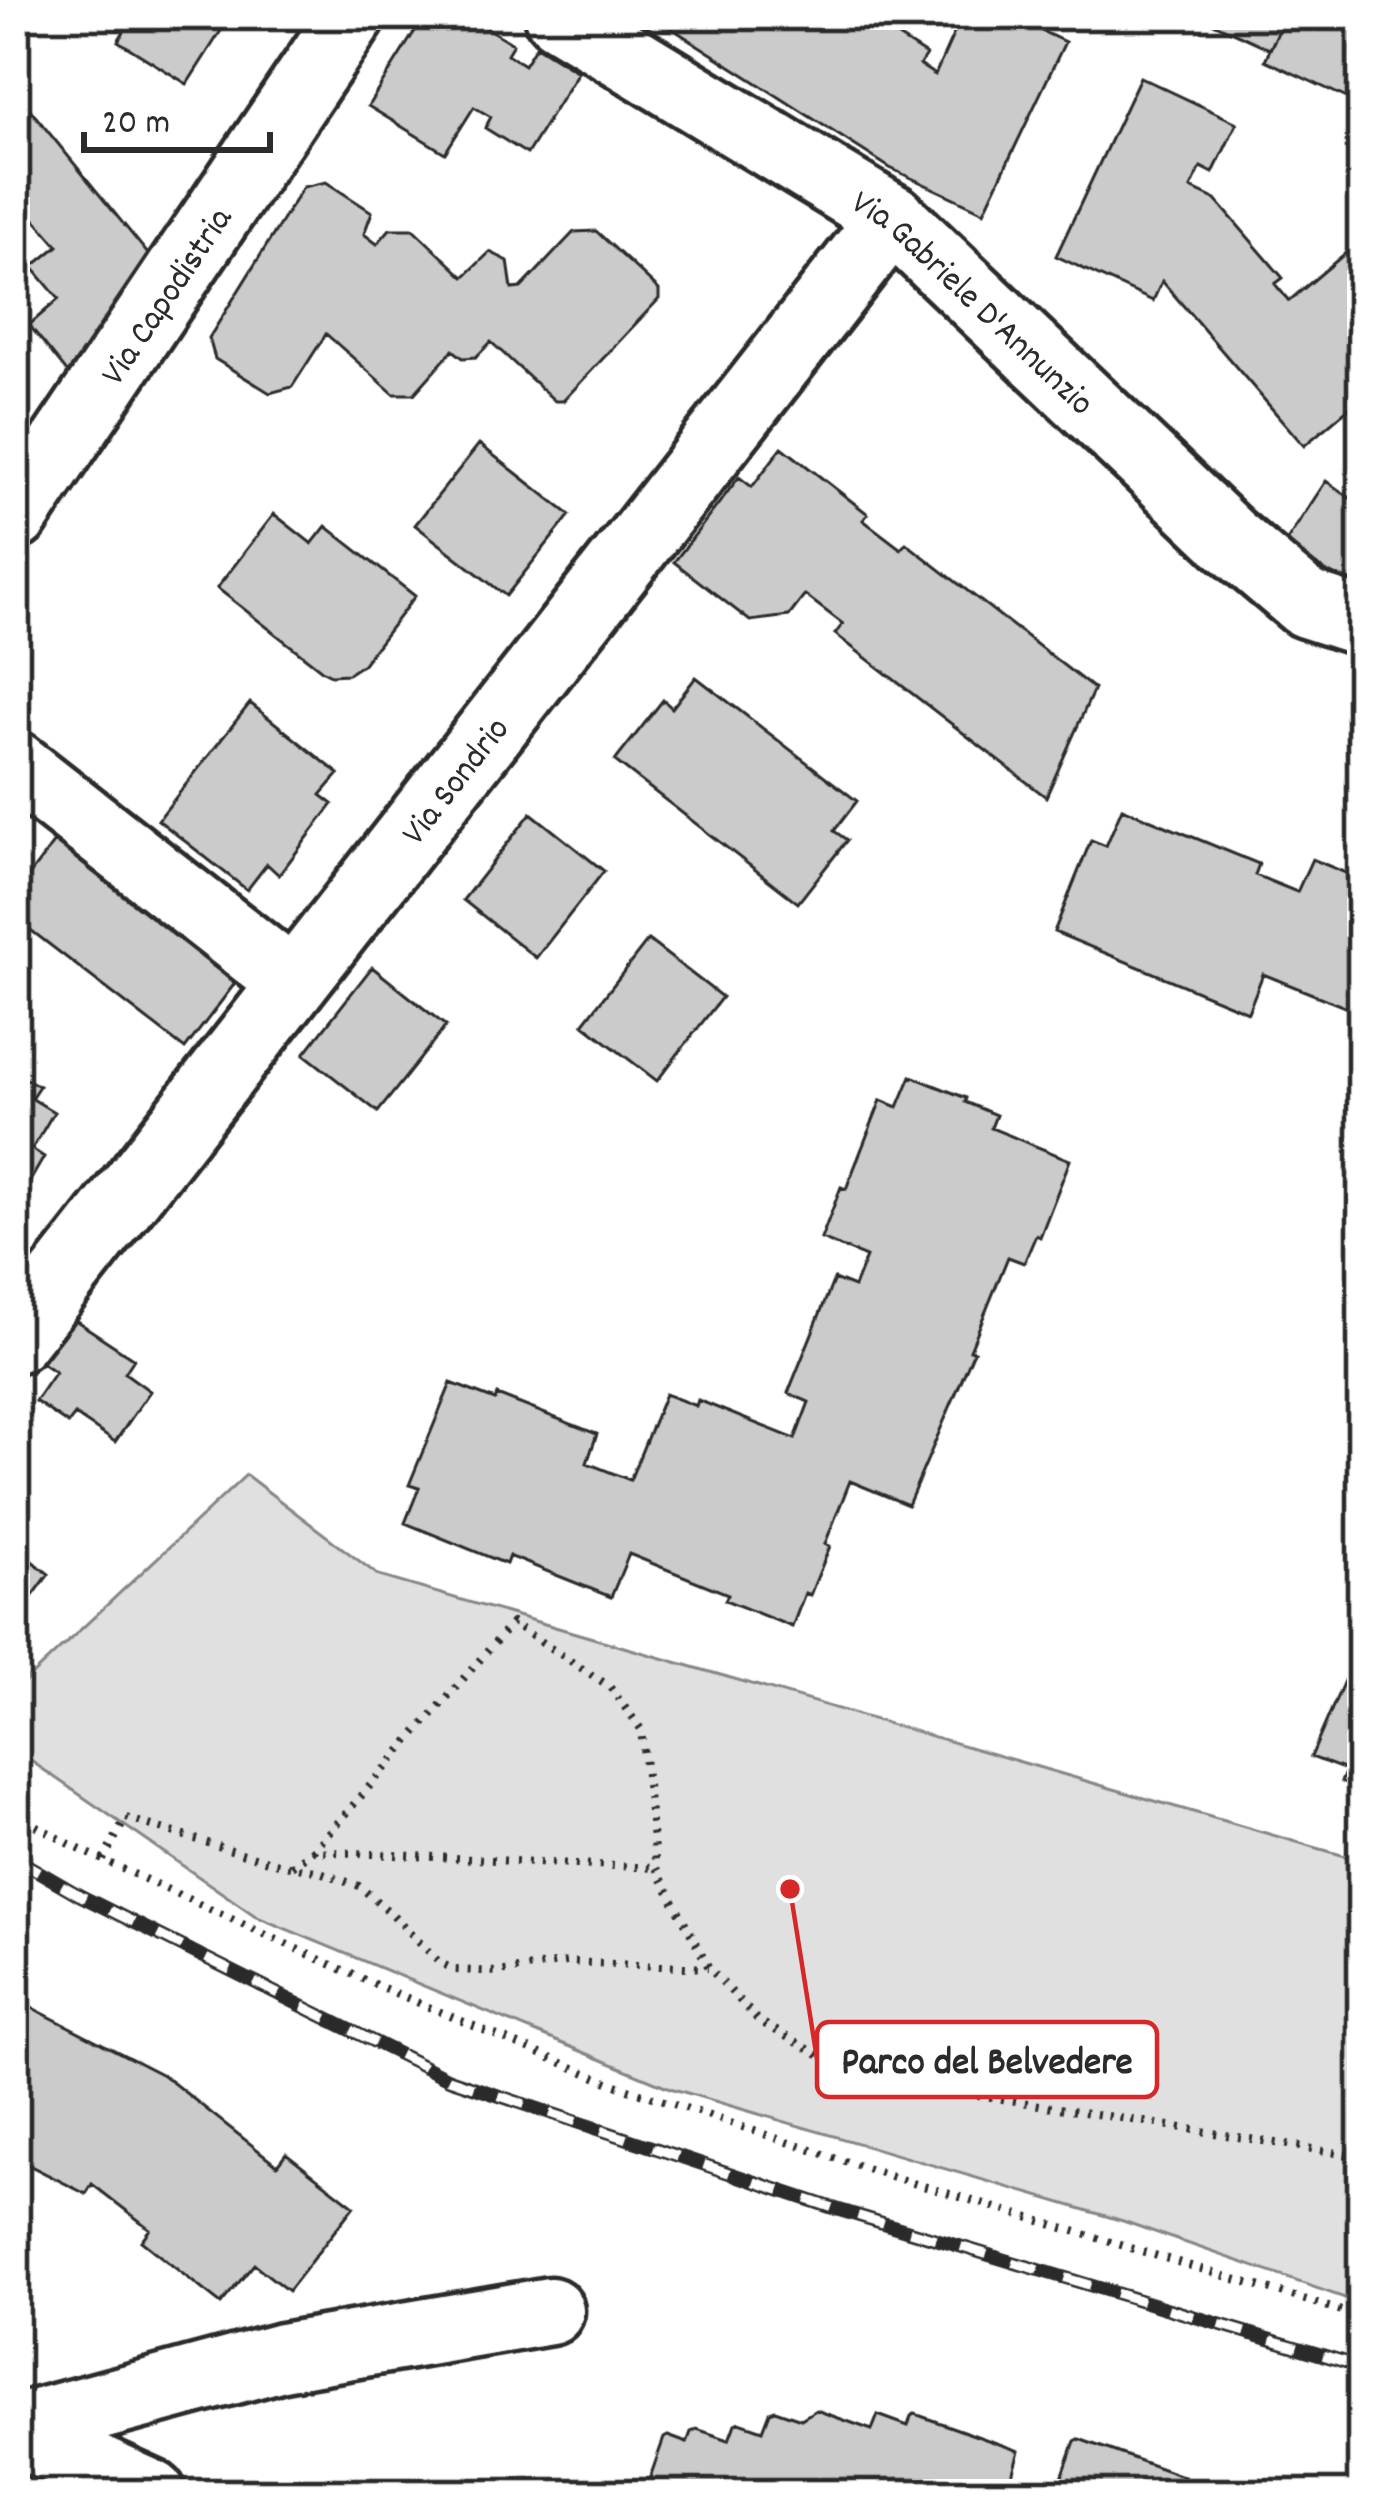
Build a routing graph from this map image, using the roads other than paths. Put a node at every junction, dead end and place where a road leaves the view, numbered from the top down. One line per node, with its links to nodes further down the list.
1 (352, 15): 4 (street, Via Capodistria)
2 (558, 15): 3 (street, Via Gabriele D'Annunzio)
3 (892, 218): 5 (street, Via Gabriele D'Annunzio); 7 (street, Via Sondrio)
4 (15, 516)
5 (1362, 622)
6 (15, 765): 7 (street)
7 (293, 983): 8 (street, Via Sondrio)
8 (15, 1340)
9 (550, 2311): 10 (street)
10 (15, 2431): 11 (street)
11 (152, 2494)

